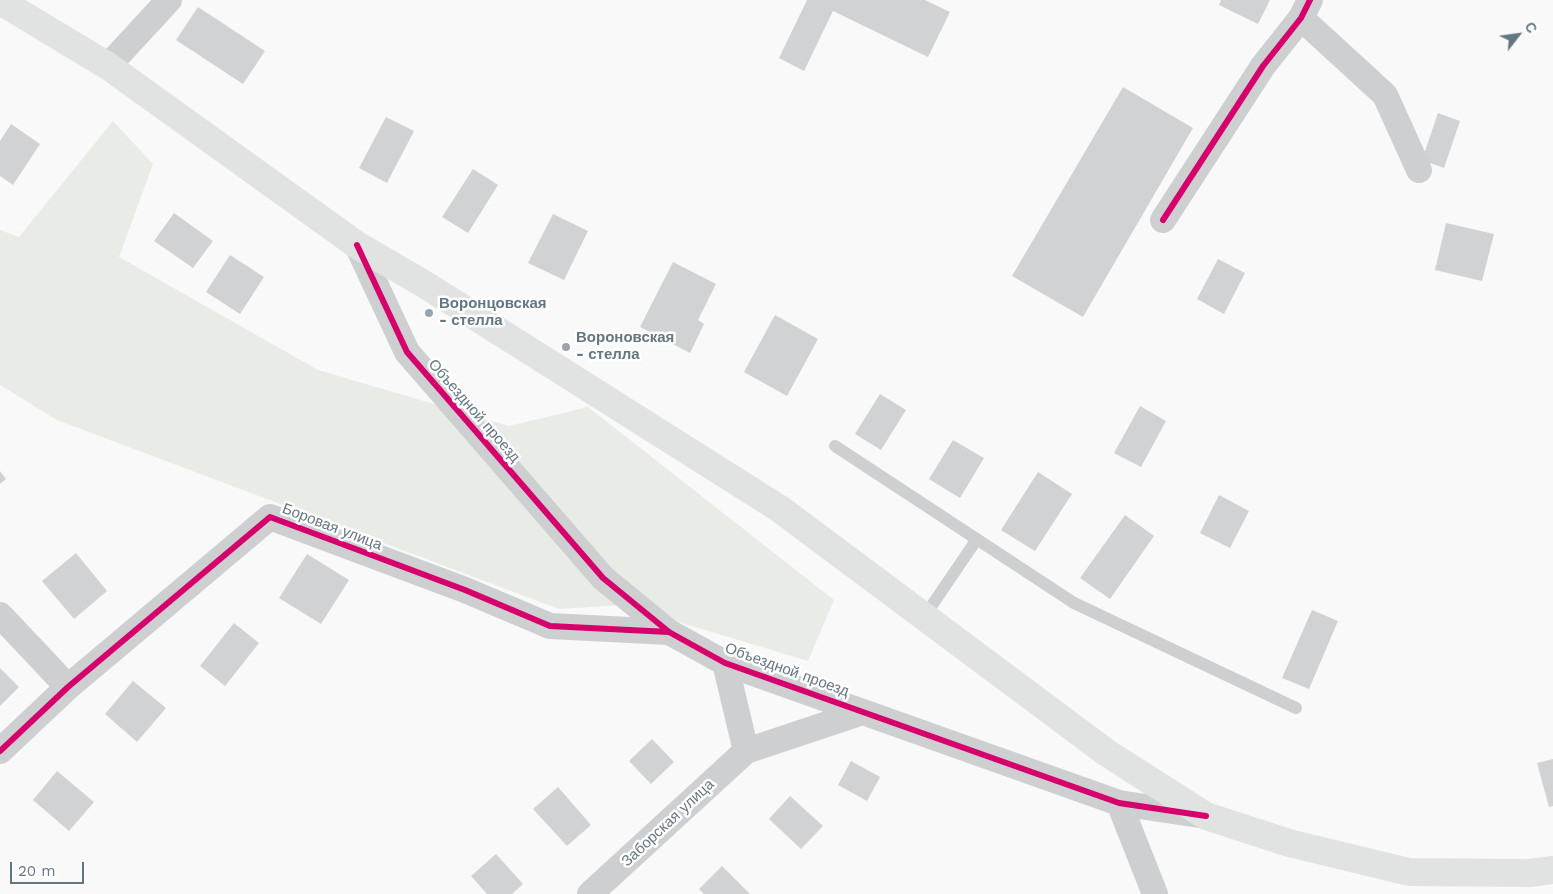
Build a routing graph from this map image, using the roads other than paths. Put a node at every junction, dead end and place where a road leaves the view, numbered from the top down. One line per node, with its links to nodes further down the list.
1 (168, 0): 4 (street)
2 (0, 1): 4 (main road)
3 (1306, 9): 5 (street); 6 (street)
4 (108, 66): 7 (main road)
5 (1419, 170)
6 (1163, 220)
7 (358, 245): 11 (main road); 12 (street, Объездной проезд)
8 (836, 446): 9 (lane)
9 (977, 539): 11 (lane); 15 (lane)
10 (0, 615): 14 (street)
11 (924, 617): 20 (main road)
12 (669, 632): 13 (street, Объездной проезд); 14 (street, Боровая улица)
13 (725, 663): 16 (street, Объездной проезд); 18 (street)
14 (68, 687): 17 (street, Боровая улица)
15 (1296, 708)
16 (863, 712): 18 (street); 19 (street, Объездной проезд)
17 (0, 751)
18 (746, 752): 22 (street, Заборская улица)
19 (1119, 803): 20 (street, Объездной проезд); 23 (street)
20 (1206, 816): 21 (main road)
21 (1553, 870)
22 (590, 894)
23 (1155, 894)

